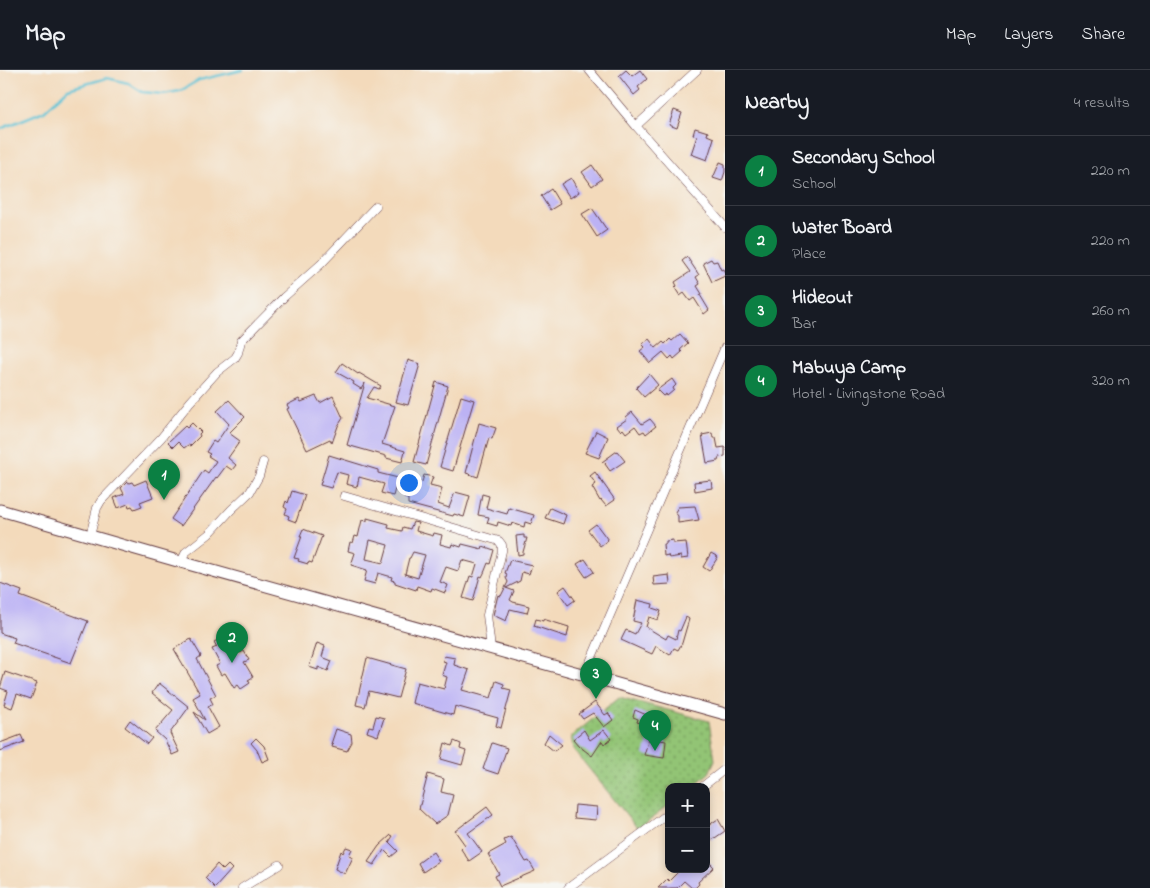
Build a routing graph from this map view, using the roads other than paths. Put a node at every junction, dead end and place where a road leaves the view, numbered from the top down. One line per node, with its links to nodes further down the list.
1 (589, 70): 3 (street)
2 (697, 70): 3 (street)
3 (636, 126): 5 (street)
4 (376, 206): 10 (street)
5 (725, 227)
6 (725, 346): 13 (street)
7 (263, 462): 11 (street)
8 (344, 496): 12 (street)
9 (0, 510): 10 (main road)
10 (90, 536): 11 (main road)
11 (181, 562): 12 (main road)
12 (491, 649): 13 (main road)
13 (584, 676): 14 (main road)
14 (725, 714)
15 (725, 769): 16 (street)
16 (707, 783)
17 (665, 816): 20 (street)
18 (279, 865): 19 (street)
19 (242, 888)
20 (568, 888)

